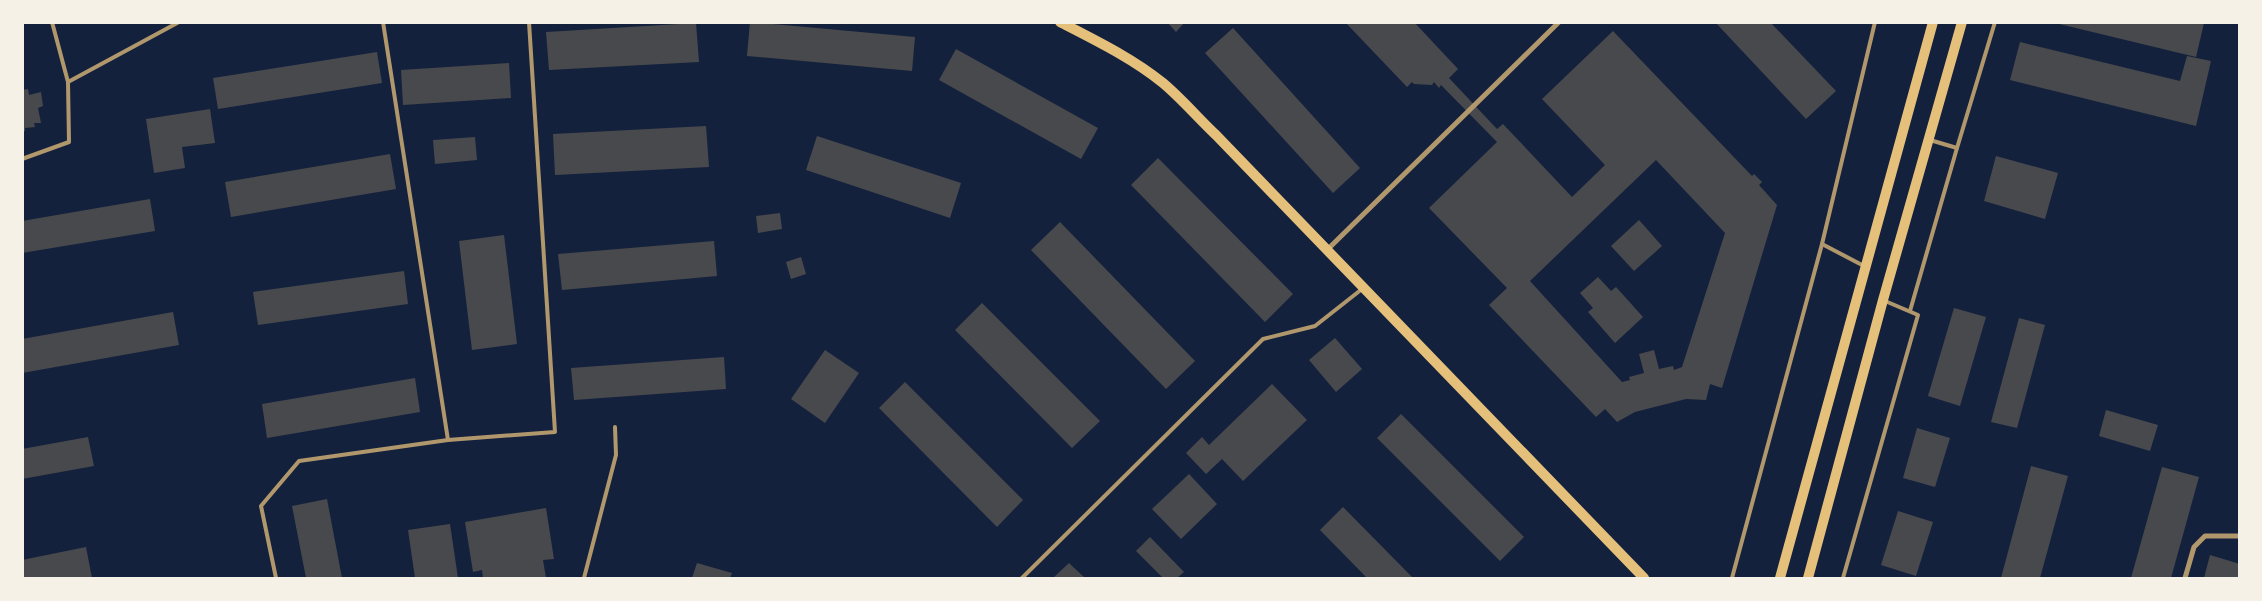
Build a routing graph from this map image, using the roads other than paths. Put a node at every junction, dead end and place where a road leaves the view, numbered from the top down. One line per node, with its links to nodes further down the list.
1 (52, 22): 11 (lane)
2 (179, 22): 11 (lane)
3 (382, 22): 22 (lane)
4 (529, 22): 22 (lane)
5 (1060, 22): 16 (main road)
6 (1559, 22): 16 (street)
7 (1875, 22): 15 (lane)
8 (1933, 22): 17 (main road)
9 (1962, 22): 12 (main road)
10 (1995, 22): 13 (lane)
11 (68, 82): 14 (lane)
12 (1927, 139): 13 (lane); 19 (main road)
13 (1957, 148): 20 (lane)
14 (22, 159)
15 (1822, 244): 17 (lane); 28 (lane)
16 (1327, 250): 18 (main road)
17 (1866, 267): 29 (main road)
18 (1364, 288): 26 (lane); 27 (main road)
19 (1882, 300): 20 (lane); 30 (main road)
20 (1910, 311): 31 (lane)
21 (614, 427): 25 (lane)
22 (448, 440): 24 (lane)
23 (2240, 536): 32 (street)
24 (276, 578)
25 (584, 578)
26 (1022, 578)
27 (1644, 578)
28 (1732, 578)
29 (1780, 578)
30 (1808, 578)
31 (1843, 578)
32 (2185, 578)

